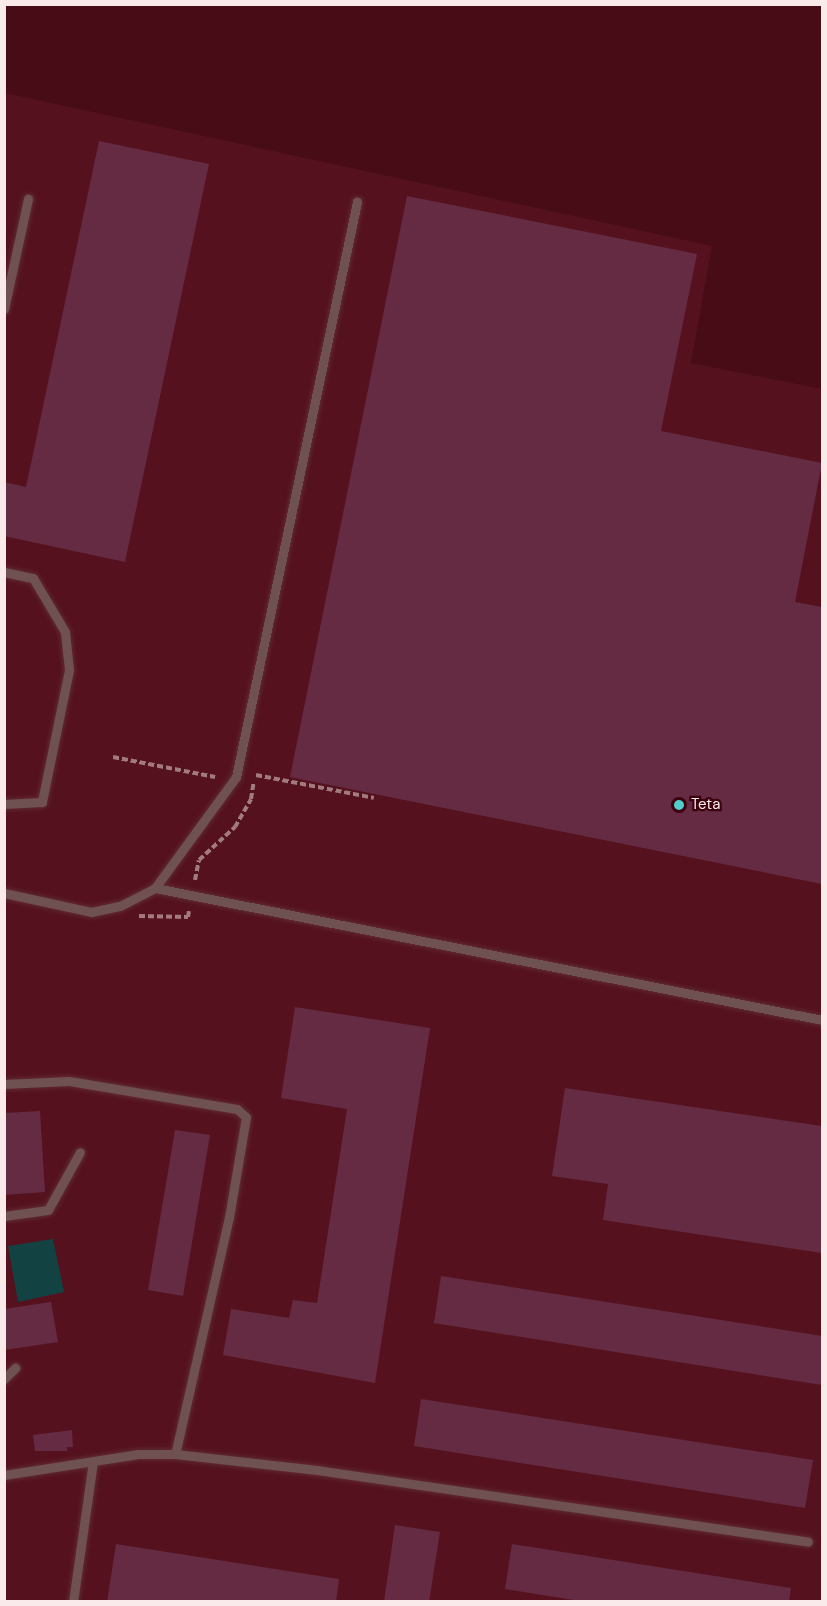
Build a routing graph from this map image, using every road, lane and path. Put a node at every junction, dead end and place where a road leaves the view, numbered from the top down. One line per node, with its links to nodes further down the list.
1 (28, 199): 3 (lane)
2 (357, 202): 6 (lane)
3 (4, 309)
4 (4, 572): 5 (lane)
5 (4, 804)
6 (155, 888): 7 (lane); 8 (lane)
7 (4, 893)
8 (822, 1020)
9 (4, 1084): 14 (lane)
10 (80, 1152): 11 (lane)
11 (4, 1216)
12 (15, 1368): 13 (lane)
13 (4, 1379)
14 (175, 1454): 15 (lane); 17 (lane)
15 (93, 1461): 16 (lane); 18 (lane)
16 (4, 1475)
17 (807, 1542)
18 (73, 1602)

